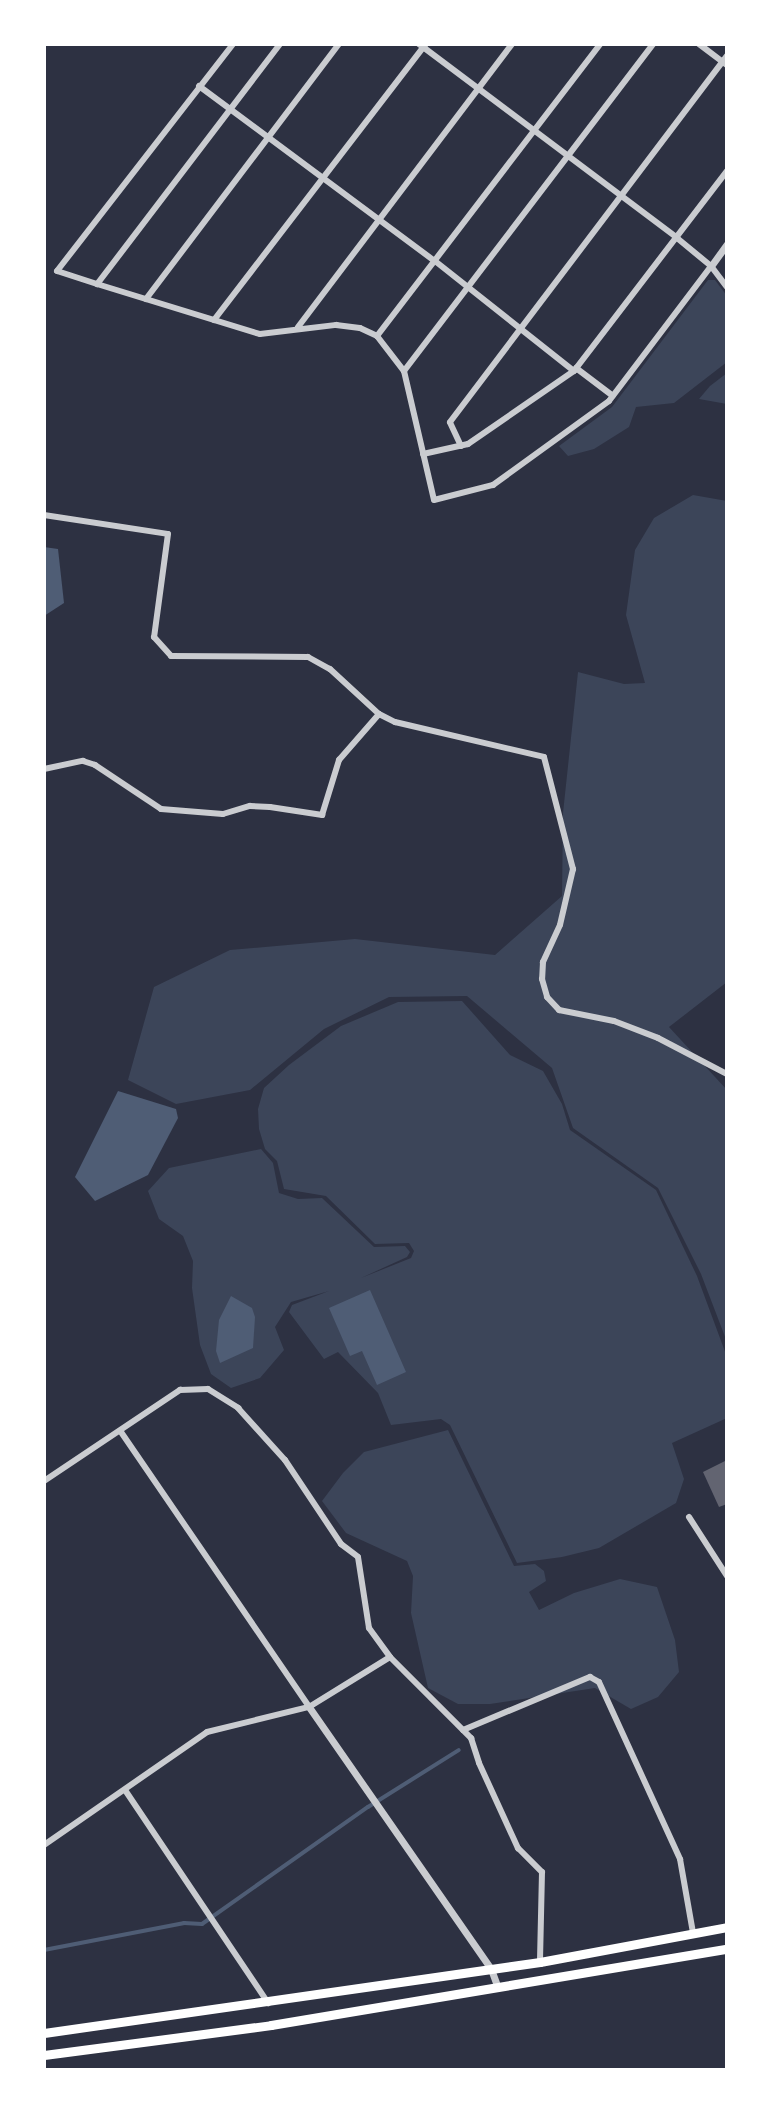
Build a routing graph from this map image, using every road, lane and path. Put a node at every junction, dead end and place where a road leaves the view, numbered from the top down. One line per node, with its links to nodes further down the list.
1 (233, 44): 10 (street)
2 (280, 44): 12 (street)
3 (339, 44): 14 (street)
4 (512, 44): 11 (street)
5 (600, 44): 13 (street)
6 (653, 44): 15 (street)
7 (699, 44): 9 (street)
8 (423, 45): 11 (street); 17 (street)
9 (726, 61): 18 (street)
10 (199, 86): 12 (street); 24 (street)
11 (478, 89): 13 (street); 19 (street)
12 (231, 108): 14 (street); 24 (street)
13 (533, 131): 15 (street); 22 (street)
14 (267, 135): 17 (street); 27 (street)
15 (567, 157): 18 (street); 26 (street)
16 (727, 171): 20 (street)
17 (322, 176): 19 (street); 28 (street)
18 (621, 199): 20 (street); 30 (street)
19 (378, 218): 22 (street); 29 (street)
20 (677, 238): 23 (street); 32 (street)
21 (727, 244): 23 (street)
22 (435, 261): 26 (street); 31 (street)
23 (711, 266): 25 (street); 34 (street)
24 (97, 284): 27 (street)
25 (727, 287)
26 (469, 288): 30 (street); 33 (street)
27 (146, 299): 28 (street)
28 (214, 320): 29 (street)
29 (298, 327): 31 (street)
30 (522, 328): 32 (street); 35 (street)
31 (377, 336): 33 (street)
32 (575, 369): 34 (street); 35 (street)
33 (404, 371): 36 (street)
34 (613, 396): 36 (street)
35 (461, 446): 36 (street)
36 (423, 454)
37 (44, 515): 38 (street)
38 (379, 714): 39 (street); 40 (street)
39 (44, 769)
40 (727, 1074)
41 (121, 1432): 42 (street); 45 (street); 46 (street)
42 (44, 1481)
43 (689, 1517): 44 (street)
44 (727, 1576)
45 (390, 1657): 46 (street); 47 (street)
46 (309, 1707): 48 (street); 54 (street)
47 (463, 1730): 51 (street); 53 (street)
48 (125, 1790): 49 (street); 56 (street)
49 (44, 1845)
50 (727, 1927): 51 (main road)
51 (693, 1933): 53 (main road)
52 (727, 1949): 55 (main road)
53 (540, 1962): 54 (main road)
54 (491, 1969): 55 (street); 56 (main road)
55 (498, 1988): 58 (main road)
56 (268, 2003): 57 (main road)
57 (44, 2033)
58 (44, 2055)

